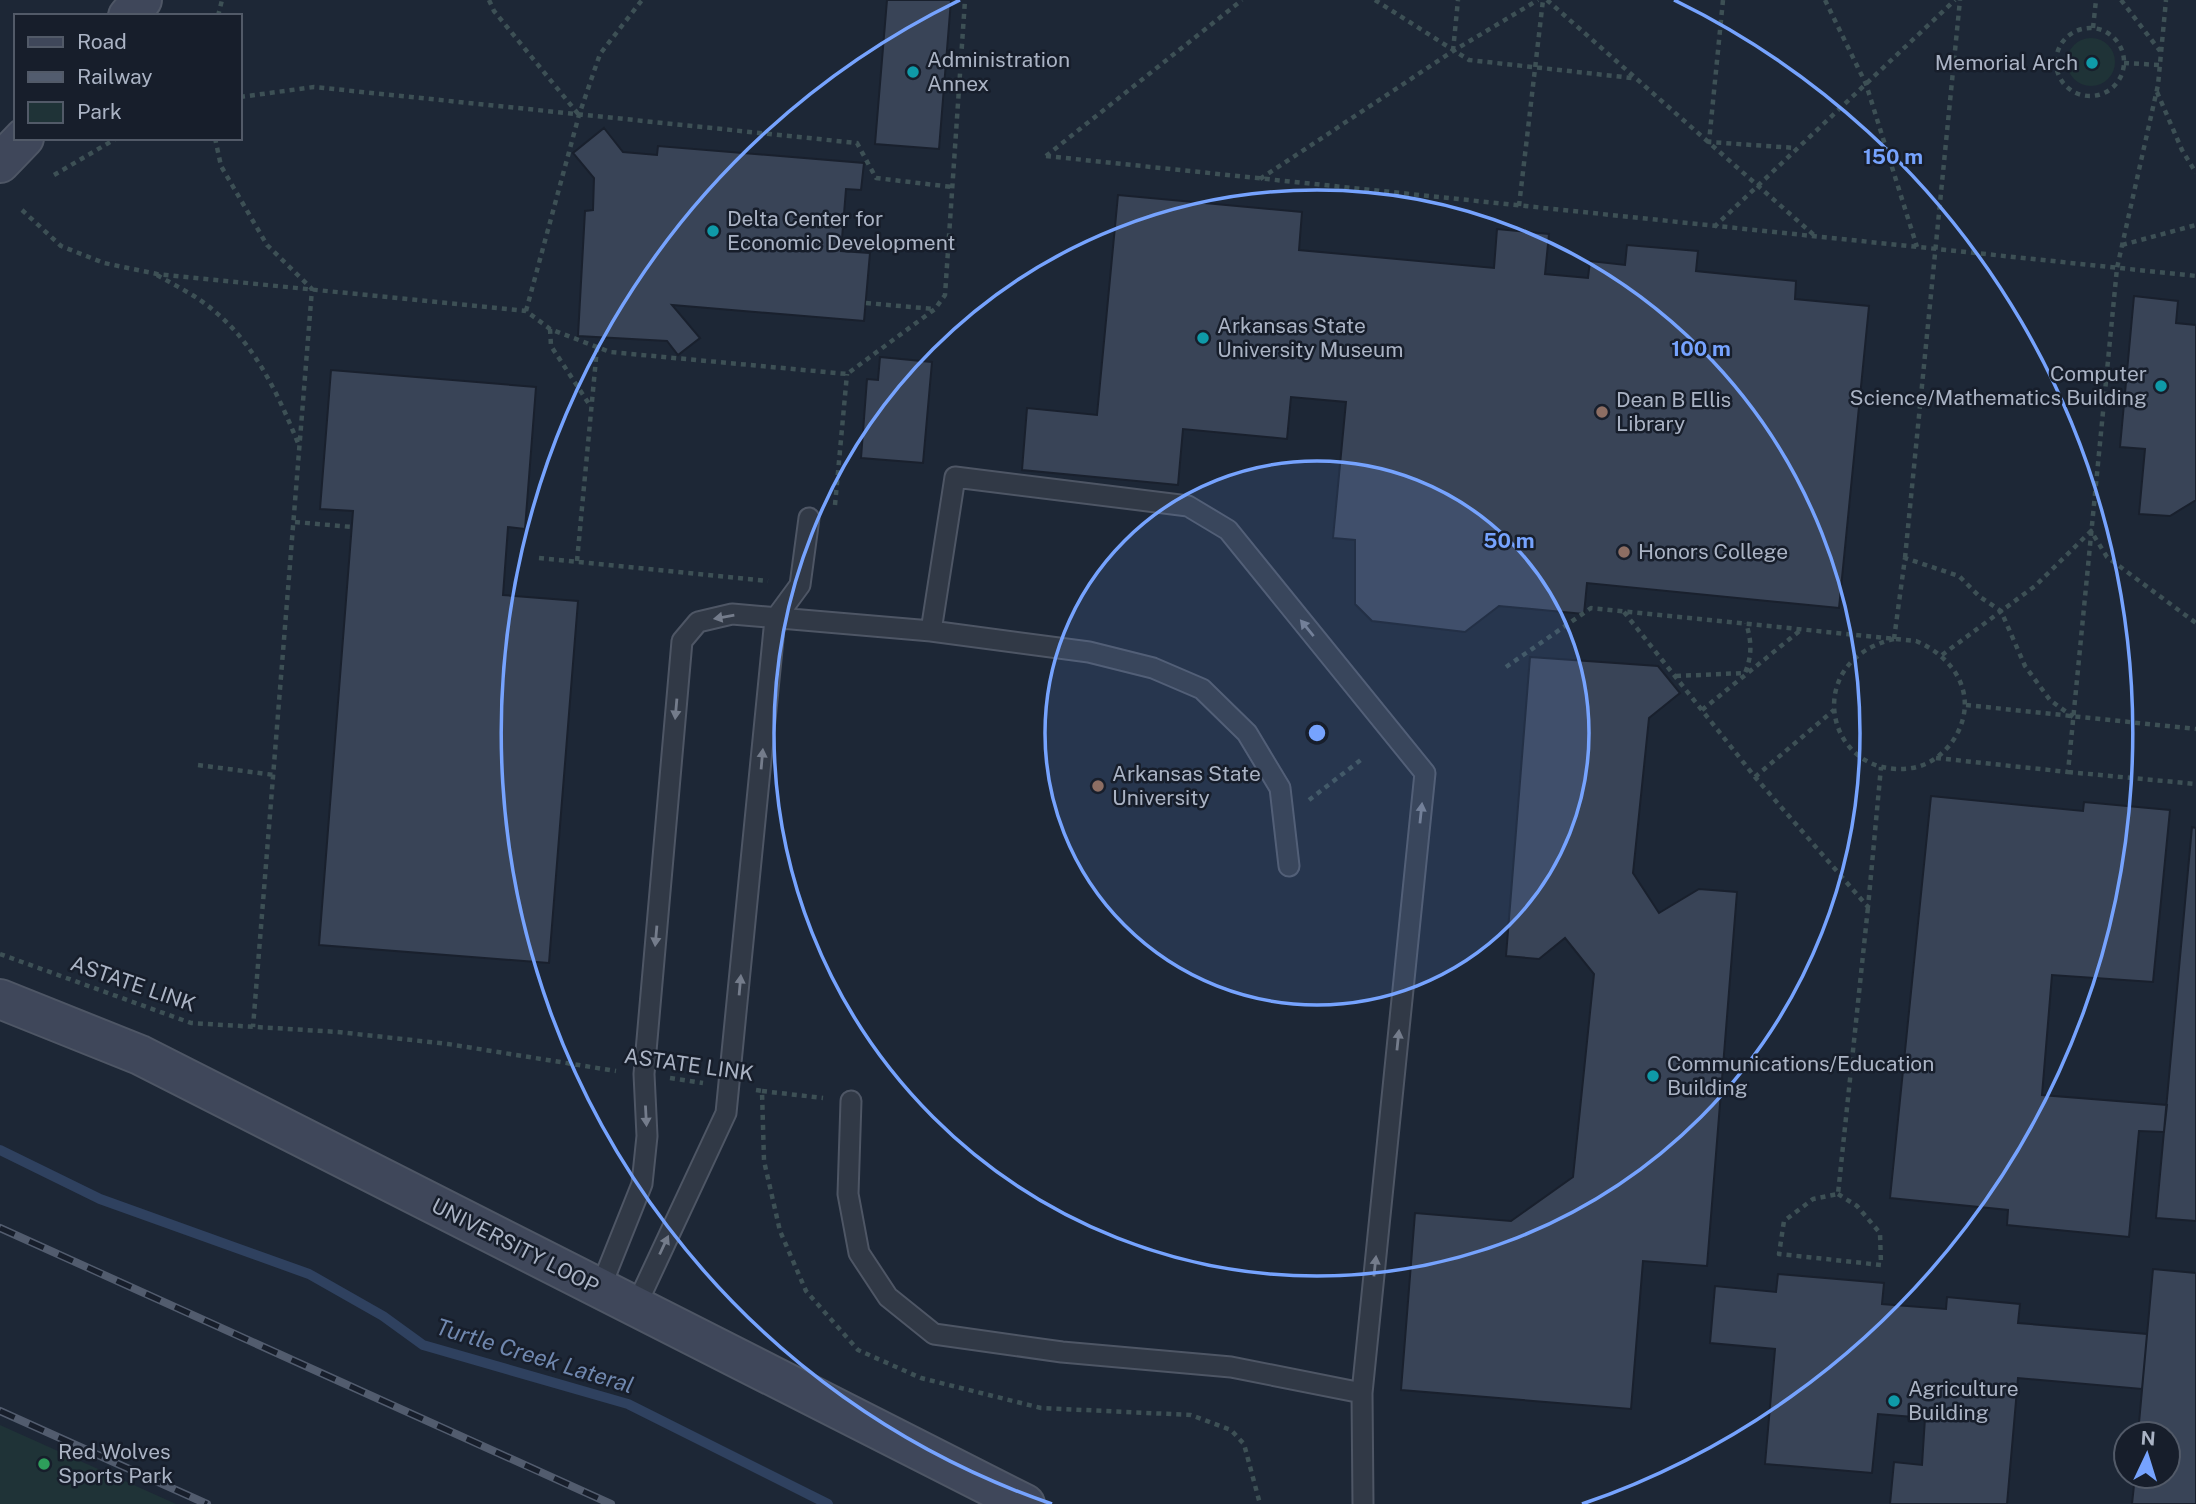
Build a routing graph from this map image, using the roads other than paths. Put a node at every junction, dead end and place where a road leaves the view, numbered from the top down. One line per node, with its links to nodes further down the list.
1 (142, 0): 2 (street)
2 (130, 14)
3 (21, 140): 4 (street)
4 (0, 163)
5 (809, 518): 6 (lane)
6 (775, 620): 7 (lane); 11 (lane, one-way to 11); 12 (lane, one-way to 6)
7 (931, 631): 8 (lane); 13 (lane, one-way to 7)
8 (1289, 866)
9 (0, 999): 11 (street, UNIVERSITY LOOP)
10 (851, 1101): 13 (lane)
11 (600, 1289): 12 (street, UNIVERSITY LOOP)
12 (635, 1308): 14 (street, UNIVERSITY LOOP)
13 (1362, 1393): 15 (lane)
14 (1025, 1504)
15 (1363, 1504)

